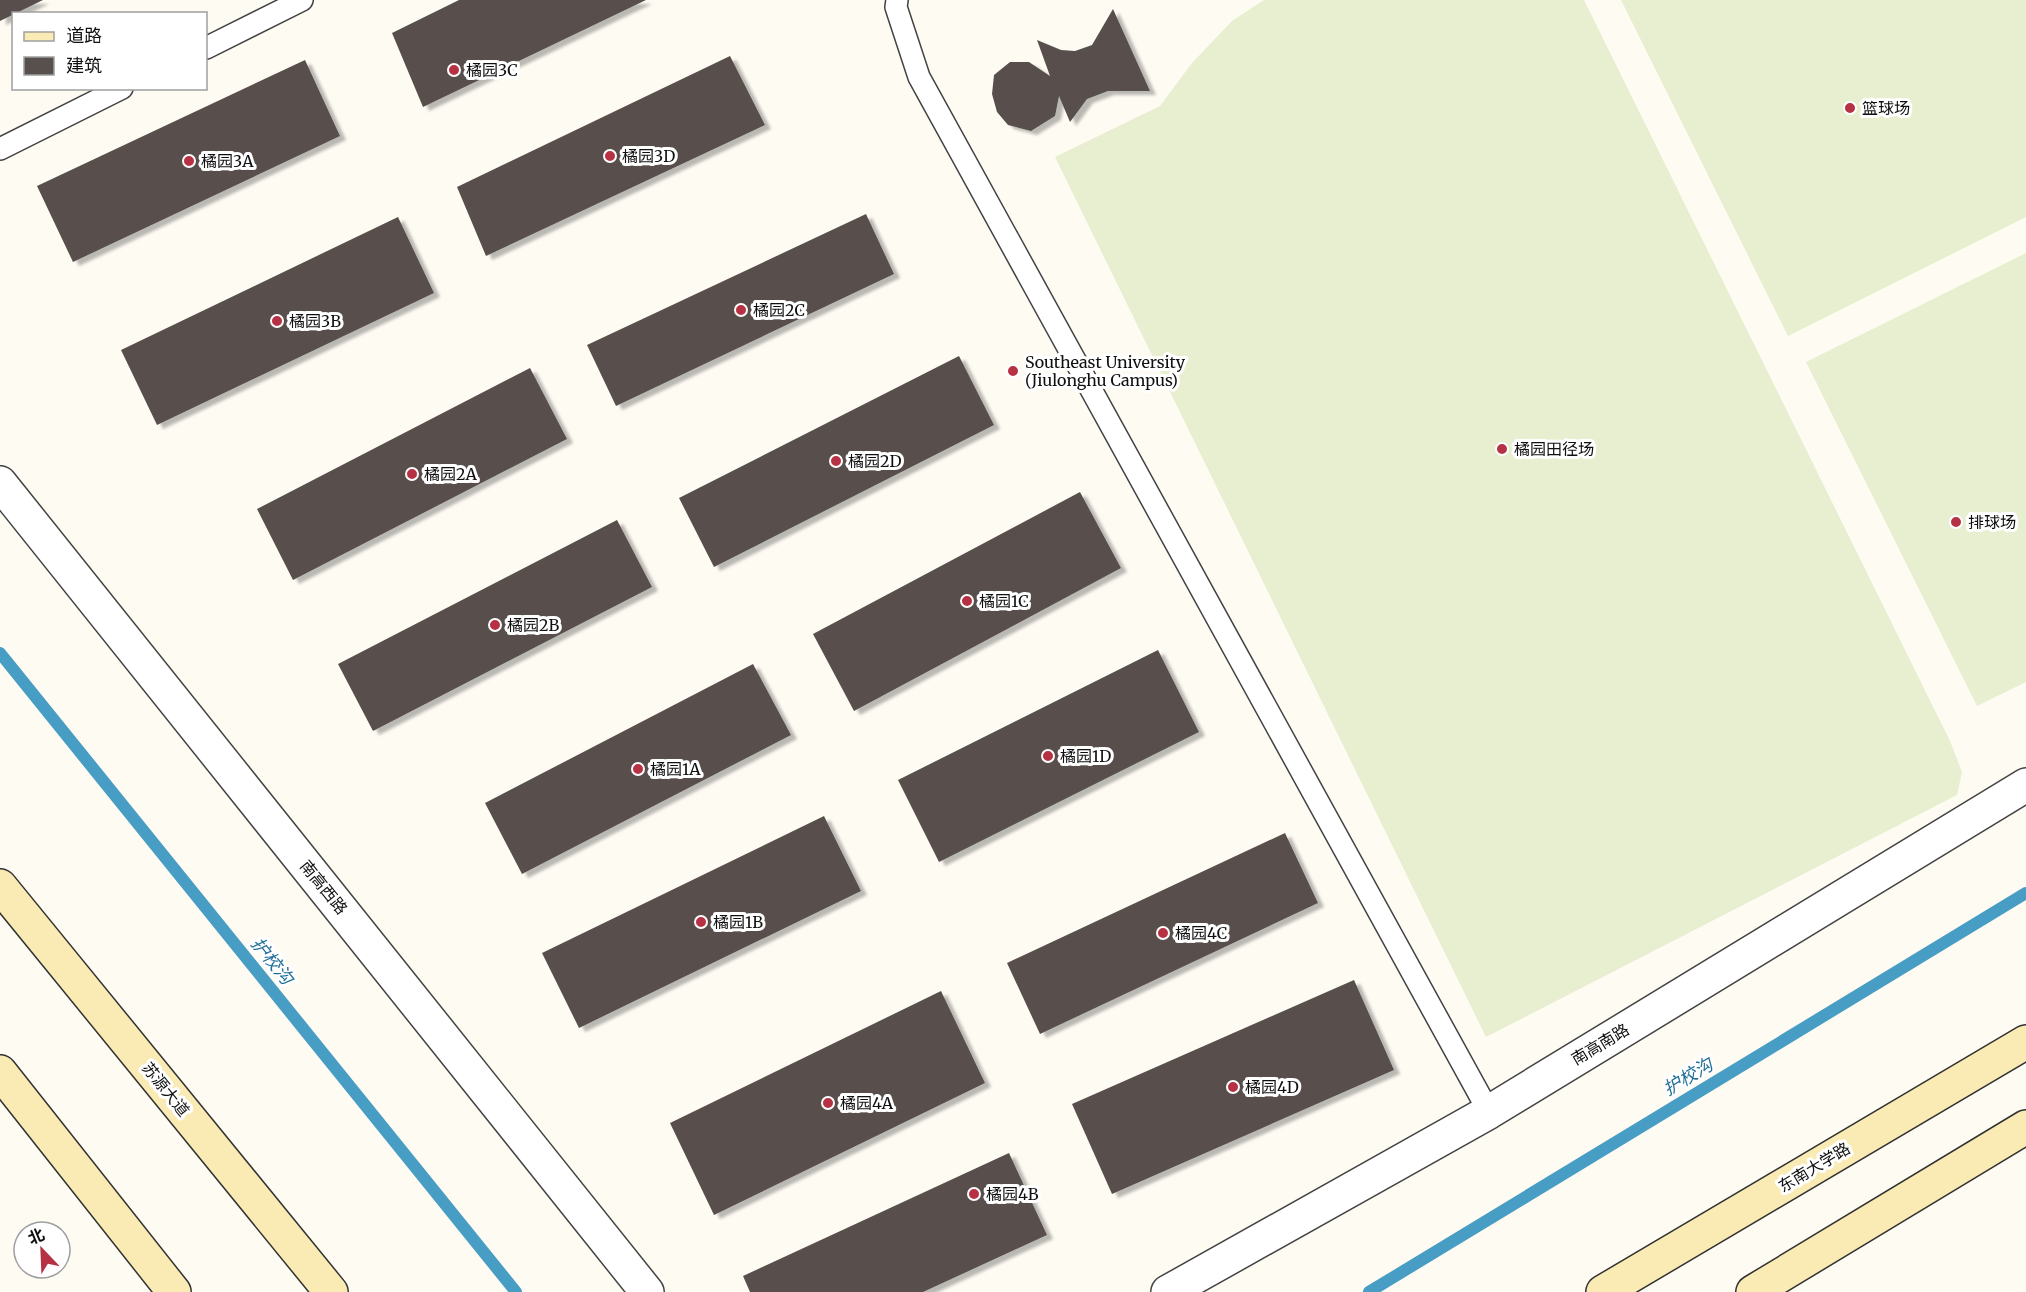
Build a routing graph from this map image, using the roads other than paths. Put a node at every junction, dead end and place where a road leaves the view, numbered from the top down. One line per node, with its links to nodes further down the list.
1 (302, 0): 3 (lane)
2 (897, 0): 11 (lane)
3 (207, 48)
4 (118, 90): 5 (lane)
5 (0, 148)
6 (0, 483): 15 (street, 南高西路)
7 (2026, 785): 11 (street, 南高南路)
8 (0, 886): 14 (main road, 苏源大道)
9 (2026, 1042): 17 (main road, 东南大学路)
10 (0, 1072): 13 (main road)
11 (1489, 1112): 16 (street, 南高南路)
12 (2026, 1127): 18 (main road)
13 (174, 1292)
14 (332, 1292)
15 (647, 1292)
16 (1168, 1292)
17 (1603, 1292)
18 (1753, 1292)

